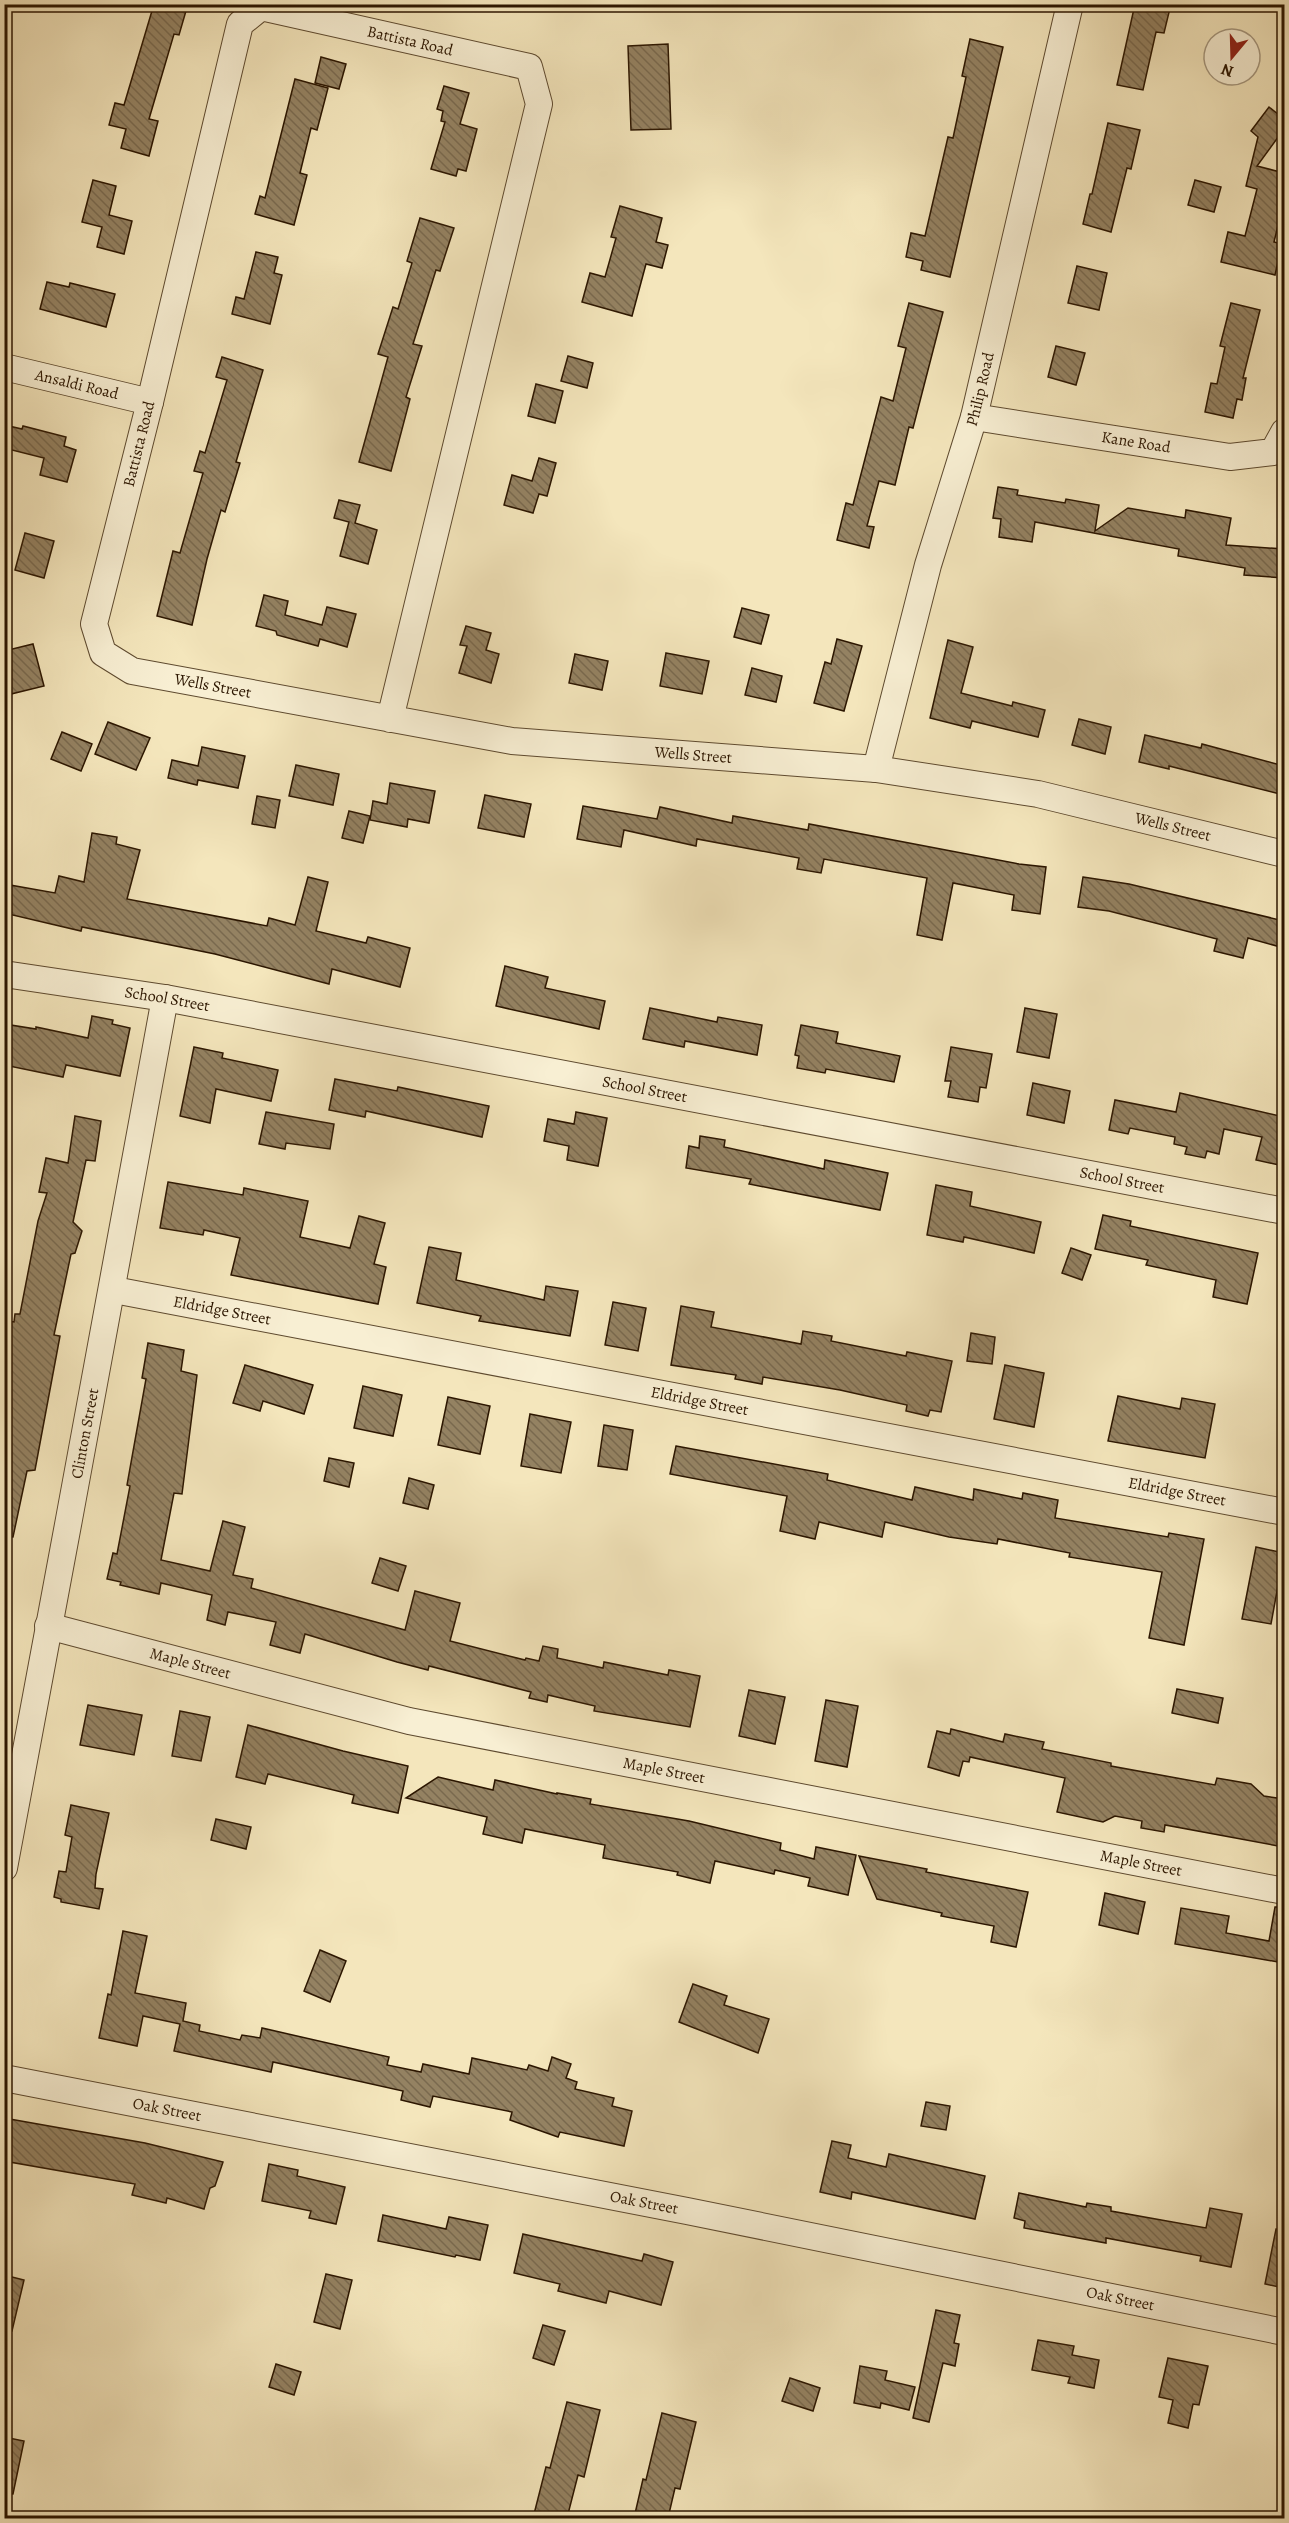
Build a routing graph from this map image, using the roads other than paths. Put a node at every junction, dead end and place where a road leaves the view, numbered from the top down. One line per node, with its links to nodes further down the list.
1 (1070, 4): 4 (street, Philip Road)
2 (4, 367): 3 (street, Ansaldi Road)
3 (150, 402): 6 (street, Battista Road); 7 (street, Battista Road)
4 (974, 417): 5 (street, Kane Road); 8 (street, Philip Road)
5 (1284, 432)
6 (103, 653): 7 (street, Wells Street)
7 (390, 719): 8 (street, Wells Street)
8 (876, 769): 9 (street, Wells Street)
9 (1284, 854)
10 (4, 974): 11 (street, School Street)
11 (165, 998): 12 (street, School Street); 13 (street, Clinton Street)
12 (1284, 1211)
13 (114, 1290): 14 (street, Eldridge Street); 15 (street, Clinton Street)
14 (1284, 1512)
15 (48, 1626): 16 (street, Clinton Street); 17 (street, Maple Street)
16 (4, 1868)
17 (1284, 1891)
18 (4, 2078): 19 (street, Oak Street)
19 (1284, 2332)

